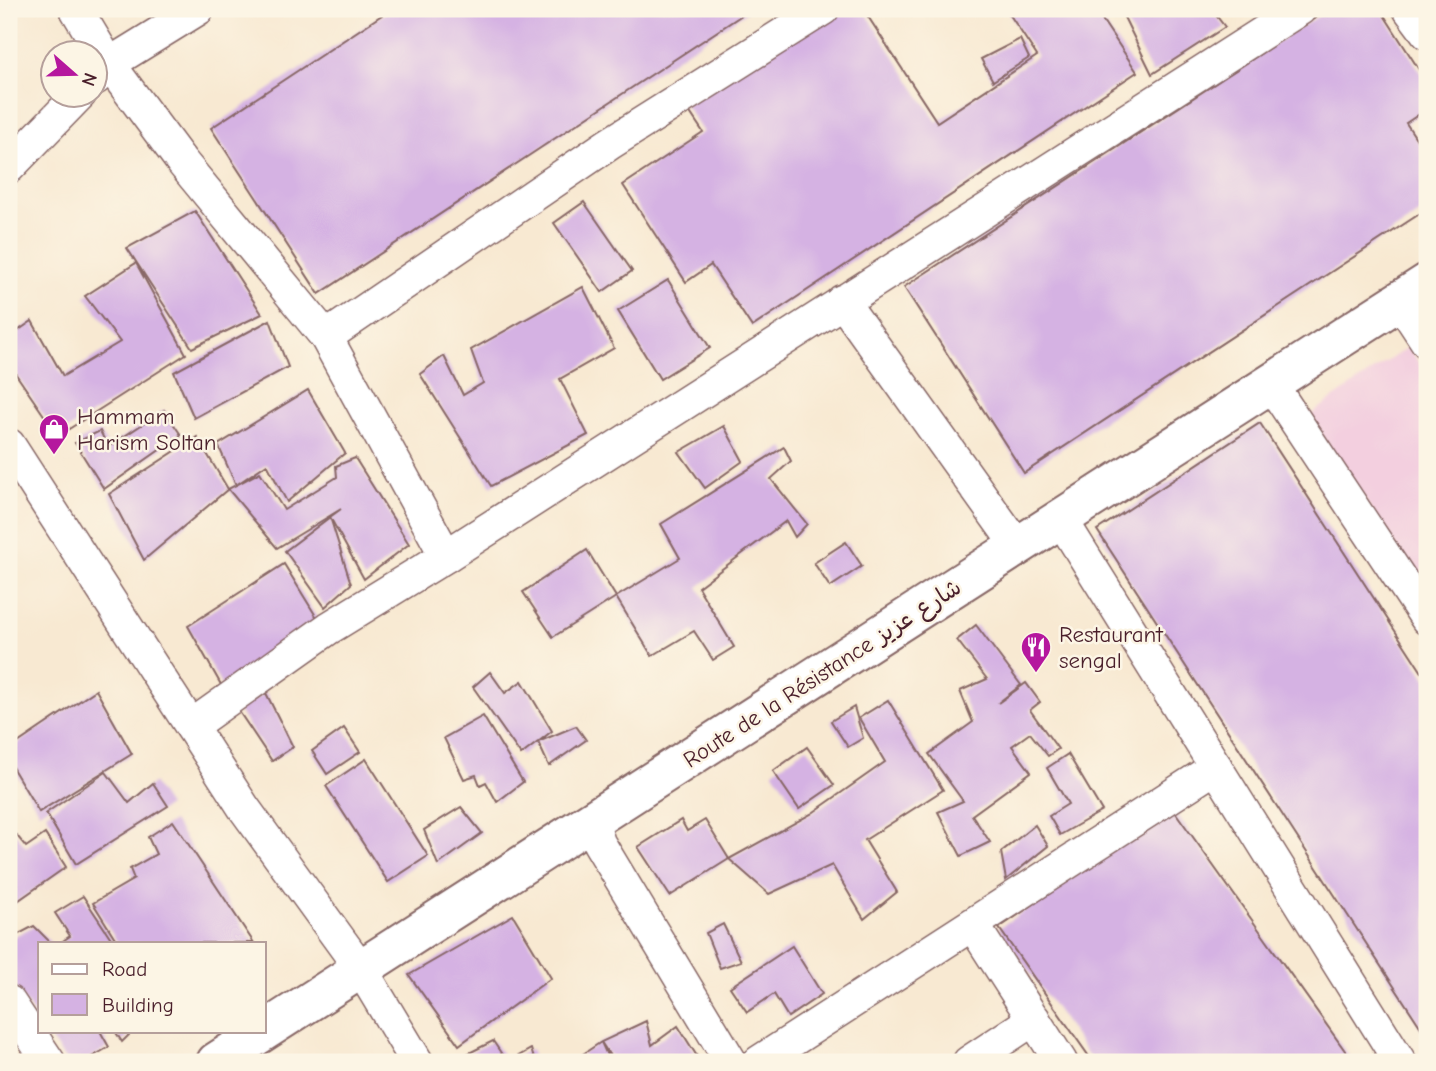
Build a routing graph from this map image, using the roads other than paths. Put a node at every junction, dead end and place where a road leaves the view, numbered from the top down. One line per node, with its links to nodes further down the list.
1 (76, 9): 7 (street)
2 (198, 9): 8 (street)
3 (823, 9): 14 (street)
4 (1300, 9): 13 (street)
5 (1409, 9): 6 (street)
6 (1427, 33)
7 (88, 38)
8 (108, 68)
9 (108, 79): 14 (street)
10 (66, 108): 11 (street)
11 (9, 167)
12 (1414, 292): 15 (street); 16 (street, Route de la Résistance شارع عزيز)
13 (842, 301): 19 (street); 20 (street)
14 (326, 337): 20 (street)
15 (1427, 342)
16 (1271, 384): 18 (street, Route de la Résistance شارع عزيز); 21 (street)
17 (9, 445): 22 (street)
18 (1061, 519): 19 (street, Route de la Résistance شارع عزيز); 23 (street)
19 (1018, 547): 24 (street, Route de la Résistance شارع عزيز)
20 (446, 556): 22 (street)
21 (1427, 620)
22 (191, 726): 26 (street)
23 (1216, 767): 25 (street); 38 (street)
24 (592, 821): 26 (street, Route de la Résistance شارع عزيز); 34 (street)
25 (973, 925): 28 (street); 35 (street)
26 (361, 969): 29 (street, Route de la Résistance شارع عزيز); 33 (street)
27 (9, 1002): 31 (street)
28 (1034, 1019): 36 (street); 37 (street)
29 (266, 1030)
30 (263, 1032): 32 (street, Route de la Résistance شارع عزيز)
31 (50, 1062)
32 (216, 1062)
33 (417, 1062)
34 (731, 1062)
35 (759, 1062)
36 (969, 1062)
37 (1061, 1062)
38 (1400, 1062)

